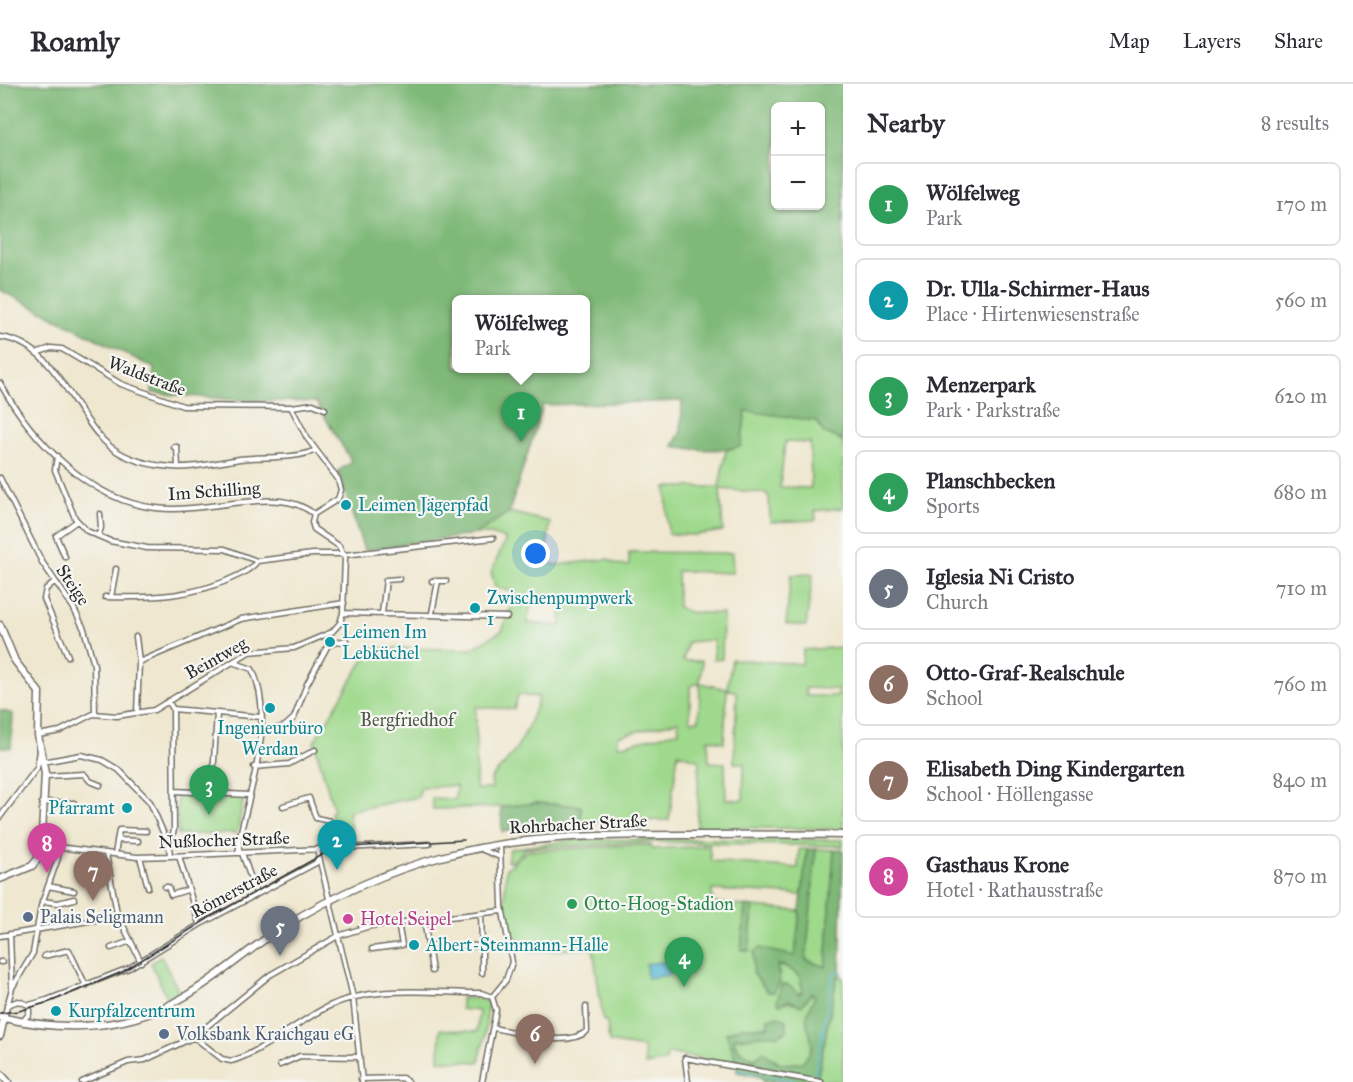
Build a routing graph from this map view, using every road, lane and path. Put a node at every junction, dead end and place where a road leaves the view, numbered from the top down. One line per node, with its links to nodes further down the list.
1 (0, 337): 2 (street)
2 (36, 353): 4 (street, Waldstraße); 9 (street)
3 (0, 383): 8 (street, Im Schilling)
4 (291, 407): 5 (street, Waldstraße); 7 (street)
5 (325, 409)
6 (177, 447): 9 (street)
7 (316, 450): 9 (street); 12 (street)
8 (57, 456): 12 (street, Im Schilling); 13 (street)
9 (178, 467)
10 (0, 478): 24 (street, Steige)
11 (100, 514): 14 (street)
12 (314, 514): 16 (street)
13 (77, 521): 14 (street); 17 (street)
14 (98, 536): 18 (street)
15 (493, 538): 16 (street)
16 (344, 554): 18 (street); 25 (street)
17 (65, 556)
18 (257, 561): 19 (street)
19 (116, 569)
20 (399, 579): 27 (street)
21 (432, 581): 22 (street)
22 (438, 581): 23 (street); 28 (street)
23 (446, 581)
24 (54, 582): 33 (street); 40 (street, Steige)
25 (344, 603): 26 (street); 34 (street)
26 (343, 613): 27 (street); 35 (street, Beintweg)
27 (382, 613): 28 (street)
28 (432, 614): 29 (street)
29 (507, 617)
30 (0, 625): 43 (main road)
31 (136, 637): 34 (street)
32 (346, 640): 42 (street)
33 (68, 656)
34 (139, 662): 38 (street)
35 (232, 662): 36 (street, Beintweg); 41 (street)
36 (168, 701): 37 (street); 38 (street, Beintweg)
37 (173, 709): 39 (street); 50 (street)
38 (137, 713): 40 (street, Beintweg)
39 (217, 713): 41 (street); 51 (street)
40 (95, 714): 43 (street, Beintweg)
41 (261, 717): 42 (street)
42 (261, 733): 47 (street)
43 (38, 735): 45 (main road)
44 (315, 750): 47 (street)
45 (41, 751): 46 (main road); 56 (street)
46 (43, 762): 48 (main road); 63 (street)
47 (254, 767): 52 (street)
48 (45, 776): 49 (street); 53 (main road)
49 (100, 785)
50 (175, 790): 51 (street); 63 (street)
51 (212, 793): 52 (street)
52 (248, 795): 69 (street)
53 (42, 802): 54 (street); 68 (main road)
54 (74, 803)
55 (283, 806): 64 (street)
56 (0, 817)
57 (146, 831): 59 (street)
58 (843, 835): 62 (main road, Rohrbacher Straße)
59 (117, 840): 60 (street); 71 (street)
60 (138, 841)
61 (429, 844): 64 (street, Nußlocher Straße)
62 (500, 844): 65 (main road, Rohrbacher Straße); 76 (street)
63 (169, 846): 72 (street)
64 (334, 848): 67 (street, Nußlocher Straße)
65 (477, 848): 76 (street); 86 (main road, Rohrbacher Straße)
66 (57, 849): 68 (street, Nußlocher Straße); 70 (street, Nußlocher Straße); 78 (street)
67 (317, 849): 69 (street, Nußlocher Straße); 75 (street)
68 (43, 850): 77 (main road)
69 (240, 853): 73 (street, Nußlocher Straße); 83 (street)
70 (106, 854): 71 (street, Nußlocher Straße); 89 (street)
71 (115, 854): 74 (street, Nußlocher Straße)
72 (170, 856): 73 (street, Nußlocher Straße); 74 (street, Nußlocher Straße)
73 (179, 856): 81 (street)
74 (140, 857): 80 (street)
75 (318, 857): 83 (street, Römerstraße); 86 (street)
76 (501, 858): 87 (street)
77 (0, 879)
78 (48, 886): 82 (street); 85 (street)
79 (168, 886): 81 (street)
80 (148, 887)
81 (187, 890): 92 (street)
82 (74, 891)
83 (256, 893): 92 (street, Römerstraße)
84 (74, 899): 85 (street)
85 (42, 901): 93 (street)
86 (328, 901): 96 (street); 114 (main road, Rohrbacher Straße)
87 (502, 910): 88 (street); 109 (street)
88 (481, 913): 90 (street); 99 (street)
89 (118, 916): 93 (street); 97 (street)
90 (424, 920): 91 (street); 98 (street)
91 (398, 923): 96 (street); 101 (street)
92 (199, 925): 103 (street, Römerstraße)
93 (36, 928): 94 (street); 107 (street)
94 (10, 934): 95 (street); 107 (street)
95 (0, 936)
96 (338, 936): 108 (street); 117 (street)
97 (130, 941): 100 (street); 103 (street)
98 (428, 945): 99 (street); 104 (street)
99 (482, 946): 105 (street)
100 (111, 948)
101 (372, 950)
102 (44, 956): 106 (street)
103 (141, 962): 106 (street, Römerstraße)
104 (432, 971)
105 (482, 973)
106 (85, 987): 111 (street, Römerstraße)
107 (12, 988): 110 (street)
108 (353, 997): 109 (street); 117 (street); 118 (street)
109 (492, 997): 115 (street)
110 (7, 1005): 111 (street, Römerstraße); 113 (street)
111 (29, 1005): 114 (street)
112 (586, 1007): 115 (street)
113 (2, 1018): 114 (main road, Rohrbacher Straße); 116 (main road)
114 (22, 1022)
115 (493, 1028): 126 (street)
116 (0, 1036)
117 (194, 1037): 124 (street)
118 (360, 1057): 119 (street); 121 (street)
119 (280, 1065)
120 (0, 1073): 123 (main road)
121 (362, 1080): 125 (street)
122 (813, 1081): 127 (street); 128 (street)
123 (8, 1082)
124 (82, 1082)
125 (408, 1082)
126 (482, 1082)
127 (688, 1082)
128 (821, 1082)

